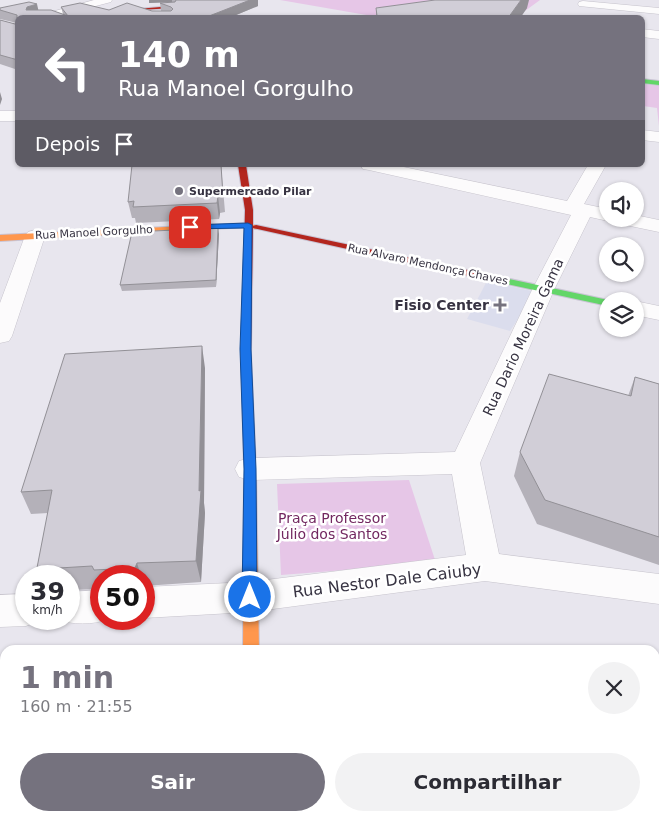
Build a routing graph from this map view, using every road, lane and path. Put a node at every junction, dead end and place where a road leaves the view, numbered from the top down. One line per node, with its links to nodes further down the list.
1 (103, 0): 3 (street)
2 (649, 0): 4 (street)
3 (112, 1): 10 (street)
4 (612, 2): 5 (street); 7 (street)
5 (582, 4): 7 (street); 11 (street)
6 (136, 7): 8 (main road)
7 (622, 8): 9 (street)
8 (170, 10)
9 (659, 11)
10 (48, 15)
11 (578, 15)
12 (645, 33): 13 (street)
13 (659, 35)
14 (645, 81): 15 (main road)
15 (659, 82)
16 (0, 116): 17 (street)
17 (15, 116)
18 (645, 135): 19 (street)
19 (659, 137)
20 (242, 167): 26 (main road)
21 (378, 167): 23 (street)
22 (596, 167): 23 (street, Rua Dario Moreira Gama)
23 (578, 210): 24 (street); 30 (street, Rua Dario Moreira Gama)
24 (599, 214)
25 (644, 223): 27 (street)
26 (248, 225): 28 (main road, Rua Manoel Gorgulho); 30 (main road, Rua Alvaro Mendonça Chaves); 36 (main road)
27 (659, 226)
28 (35, 236): 29 (main road, Rua Manoel Gorgulho); 34 (street)
29 (0, 238)
30 (544, 290): 31 (main road, Rua Alvaro Mendonça Chaves); 35 (street, Rua Dario Moreira Gama)
31 (599, 301)
32 (644, 310): 33 (street)
33 (659, 313)
34 (0, 336)
35 (465, 463): 36 (street); 37 (street)
36 (250, 469): 39 (main road)
37 (485, 567): 38 (street, Rua Nestor Dale Caiuby); 39 (street, Rua Nestor Dale Caiuby)
38 (659, 589)
39 (250, 597): 40 (street, Rua Nestor Dale Caiuby); 43 (main road)
40 (155, 602)
41 (15, 611): 42 (street)
42 (0, 612)
43 (251, 645)

